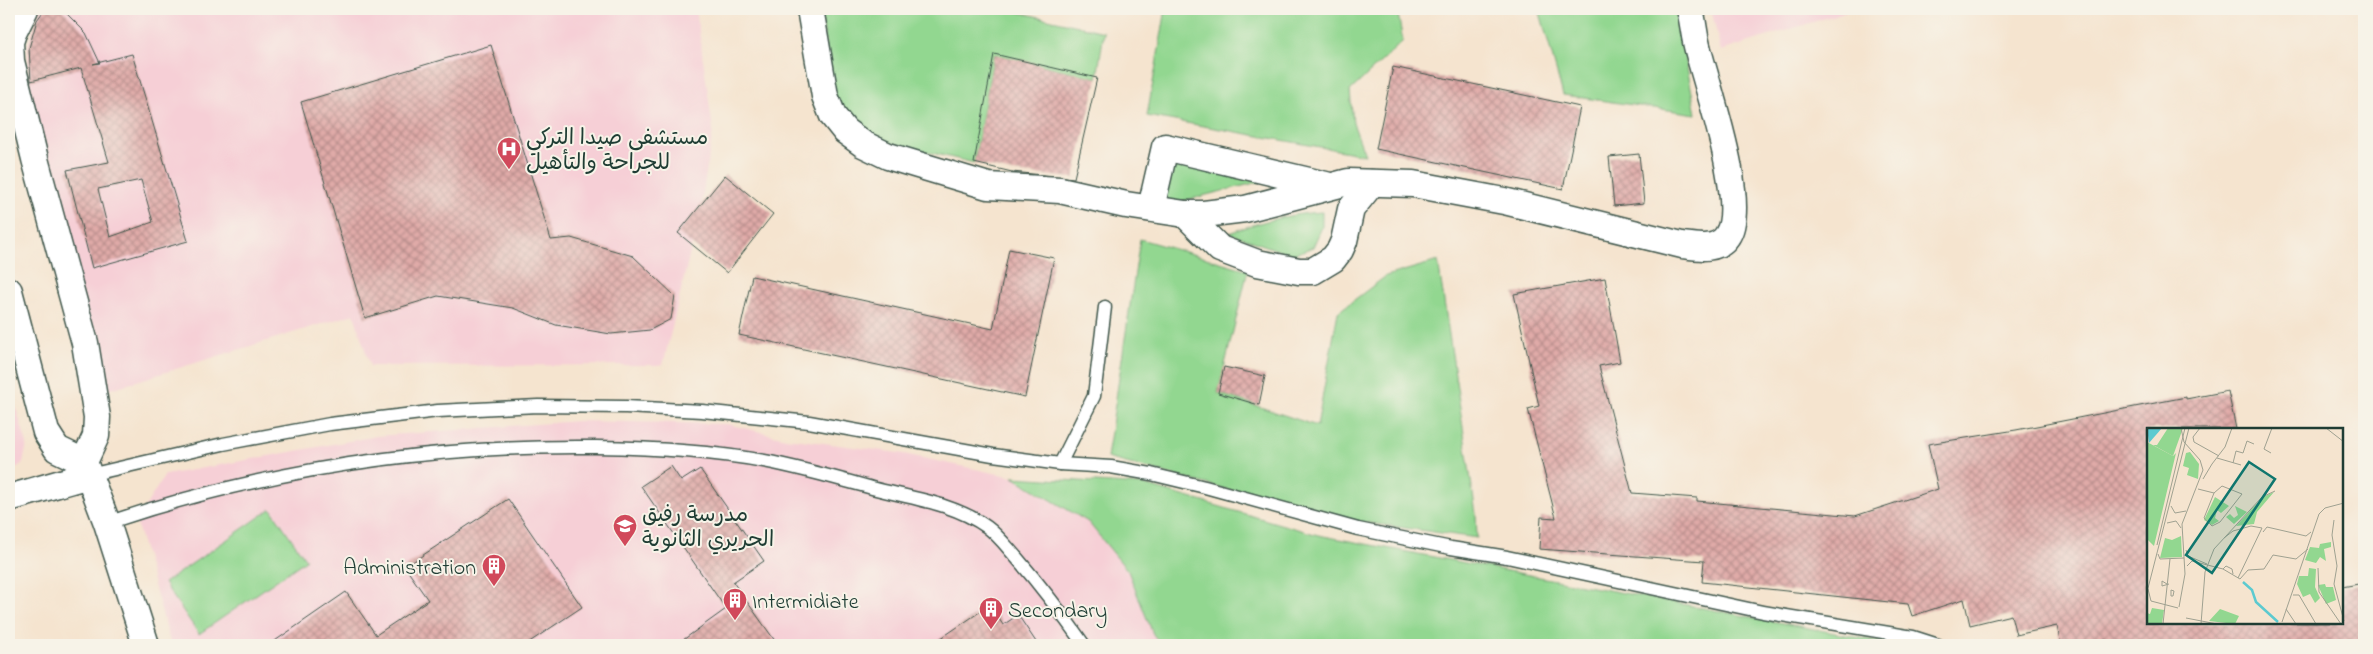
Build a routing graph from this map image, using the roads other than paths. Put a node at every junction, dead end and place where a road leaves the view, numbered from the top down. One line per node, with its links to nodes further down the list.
1 (25, 9): 11 (street)
2 (810, 9): 6 (street)
3 (1690, 9): 4 (street)
4 (1372, 183): 5 (street); 7 (street)
5 (1329, 186): 6 (street); 7 (street)
6 (1151, 208): 7 (street)
7 (1185, 214)
8 (9, 291): 11 (street)
9 (1105, 307): 10 (lane)
10 (1060, 464): 11 (lane); 16 (lane)
11 (86, 468): 12 (street); 13 (street)
12 (9, 498)
13 (106, 524): 14 (street); 15 (lane)
14 (146, 645)
15 (1084, 645)
16 (1938, 645)

